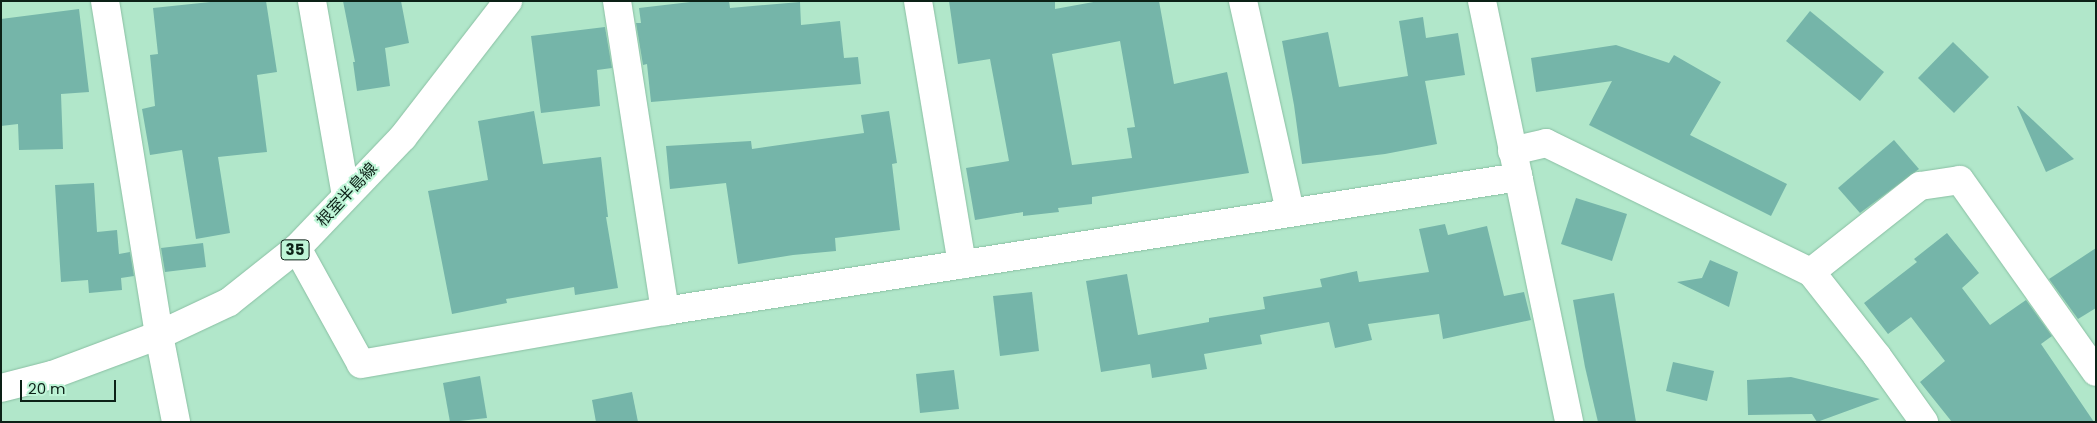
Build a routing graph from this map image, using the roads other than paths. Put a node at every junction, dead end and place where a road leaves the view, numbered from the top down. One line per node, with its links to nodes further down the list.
1 (105, 1): 16 (street)
2 (312, 1): 10 (street)
3 (508, 1): 10 (street, 根室半島線 / 35)
4 (617, 1): 15 (street)
5 (918, 1): 13 (street)
6 (1243, 1): 11 (street)
7 (1482, 1): 8 (street)
8 (1512, 151): 9 (street); 14 (street)
9 (1519, 177): 11 (street); 20 (street)
10 (346, 195): 12 (street, 根室半島線 / 35)
11 (1290, 212): 13 (street)
12 (297, 248): 15 (street); 16 (street, 根室半島線 / 35)
13 (962, 264): 15 (street)
14 (1811, 272): 17 (street); 21 (street)
15 (665, 311)
16 (158, 335): 18 (street, 根室半島線 / 35); 19 (street)
17 (2096, 372)
18 (1, 388)
19 (176, 422)
20 (1569, 422)
21 (1924, 422)

